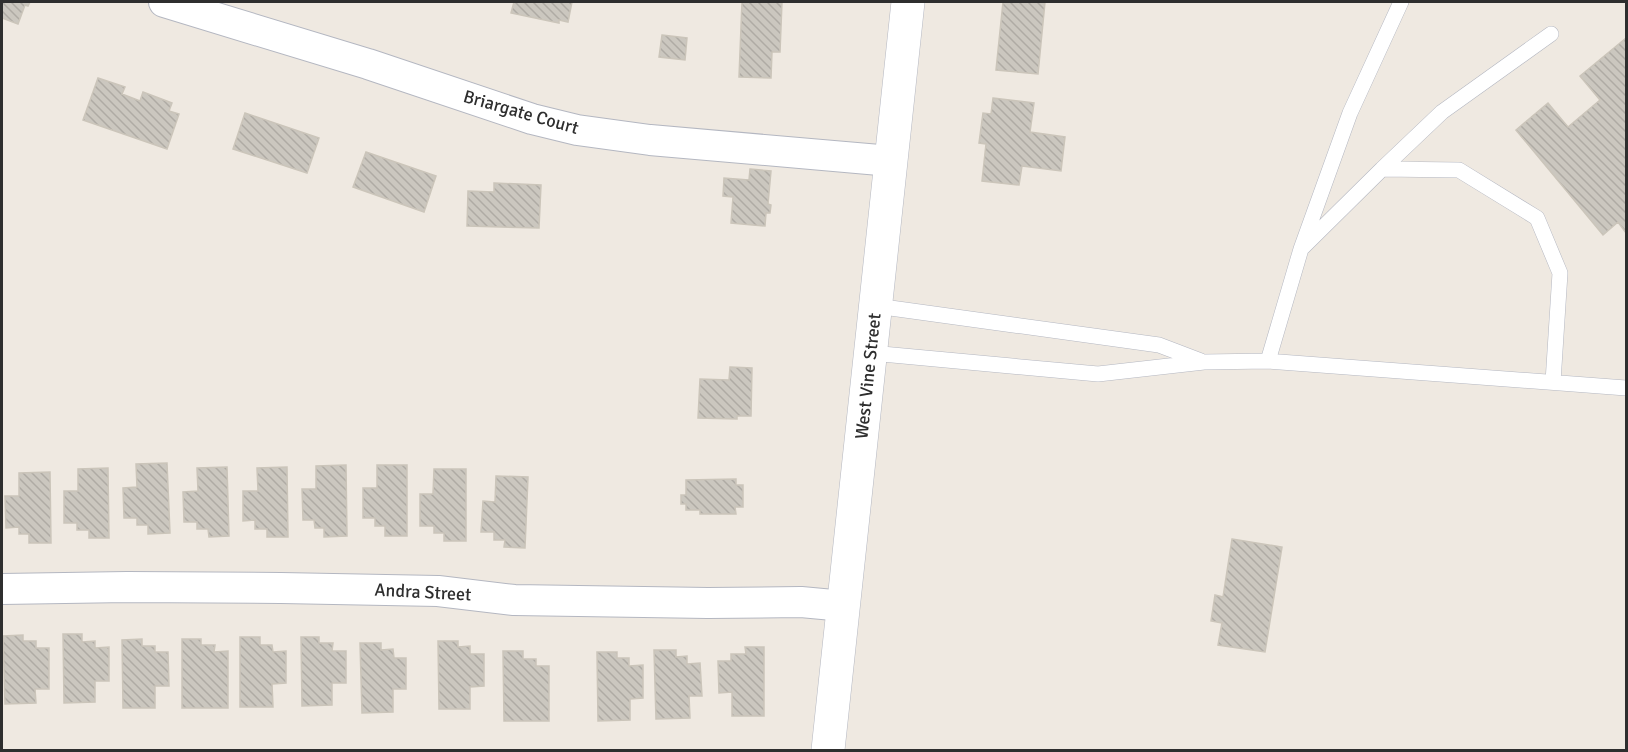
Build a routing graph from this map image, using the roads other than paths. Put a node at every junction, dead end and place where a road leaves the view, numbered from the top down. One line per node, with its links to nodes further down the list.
1 (164, 2): 5 (street, Briargate Court)
2 (908, 2): 5 (main road, West Vine Street)
3 (1401, 2): 7 (lane)
4 (1551, 34): 6 (lane)
5 (891, 161): 8 (main road, West Vine Street)
6 (1382, 169): 7 (lane); 12 (lane)
7 (1301, 249): 10 (lane)
8 (876, 306): 9 (main road, West Vine Street); 11 (lane)
9 (871, 353): 11 (lane); 15 (main road, West Vine Street)
10 (1268, 361): 11 (lane); 12 (lane)
11 (1204, 362)
12 (1553, 382): 13 (lane)
13 (1626, 388)
14 (2, 589): 15 (street, Andra Street)
15 (844, 606): 16 (main road, West Vine Street)
16 (828, 750)

